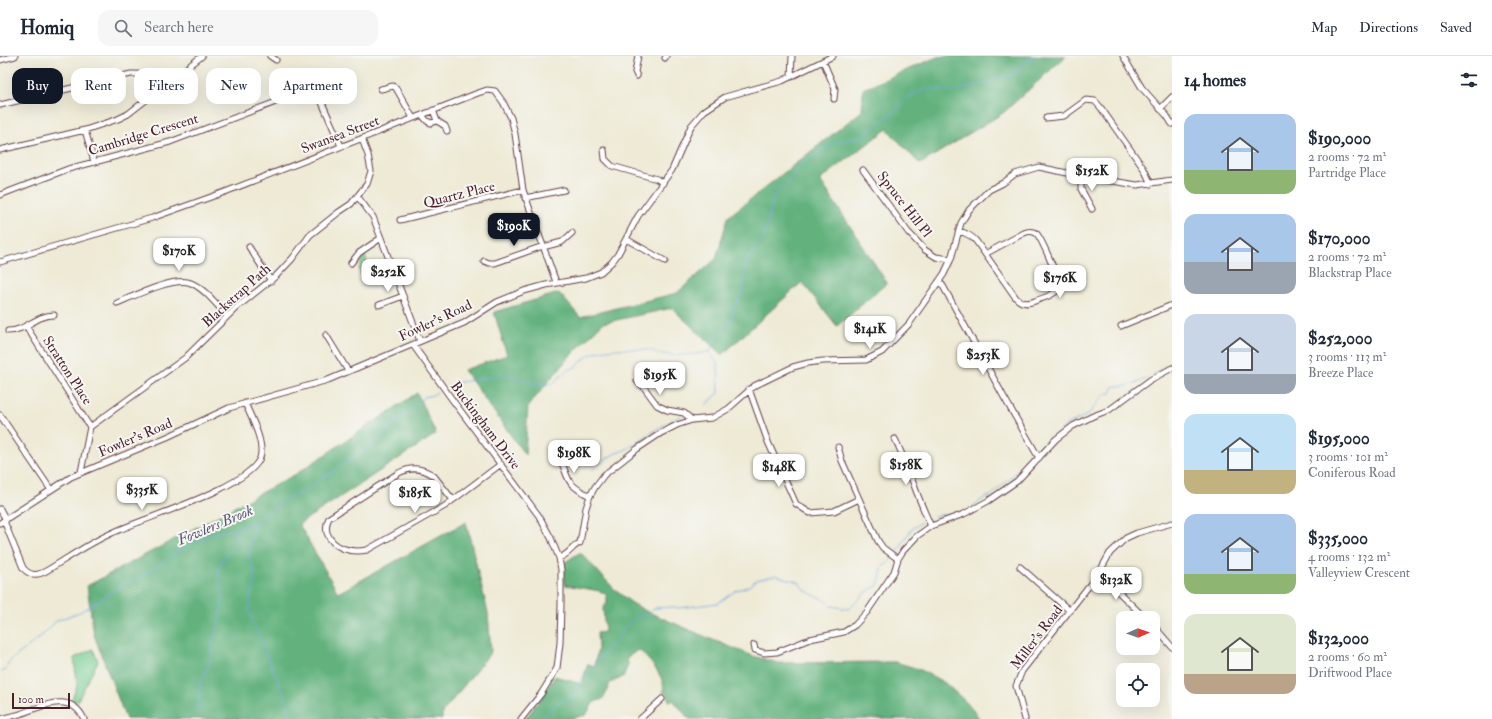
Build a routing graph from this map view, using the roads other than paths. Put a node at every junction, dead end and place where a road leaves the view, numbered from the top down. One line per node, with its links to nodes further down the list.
1 (15, 56): 8 (street)
2 (270, 56): 9 (street)
3 (638, 56): 13 (street)
4 (792, 56): 14 (street)
5 (833, 56): 10 (street, Fowler's Road)
6 (1123, 56): 22 (street)
7 (198, 57): 11 (street)
8 (0, 60)
9 (276, 60)
10 (823, 61): 14 (street, Fowler's Road); 17 (street)
11 (185, 68)
12 (134, 74): 21 (street)
13 (637, 76)
14 (791, 77): 39 (street, Fowler's Road)
15 (381, 89): 25 (street)
16 (1172, 96): 22 (street)
17 (834, 99)
18 (140, 104): 29 (street)
19 (269, 104): 35 (street, Cambridge Crescent)
20 (323, 104): 32 (street)
21 (0, 105)
22 (1160, 109): 28 (street)
23 (433, 110): 24 (street, Swansea Street); 27 (street); 41 (street, Swansea Street)
24 (422, 115): 25 (street, Swansea Street); 27 (street)
25 (413, 118): 31 (street, Swansea Street)
26 (1046, 118): 40 (street)
27 (437, 121): 30 (street)
28 (1172, 124)
29 (85, 130): 33 (street); 35 (street)
30 (447, 131)
31 (362, 139): 32 (street, Swansea Street); 44 (street, Blackstrap Path)
32 (341, 146): 58 (street, Swansea Street)
33 (0, 150)
34 (604, 150): 39 (street)
35 (94, 162): 43 (street, Cambridge Crescent)
36 (863, 170): 55 (street, Spruce Hill Pl)
37 (1081, 176): 40 (street); 46 (street); 48 (street)
38 (1172, 180): 40 (street)
39 (662, 183): 51 (street, Fowler's Road)
40 (1151, 184)
41 (522, 190): 45 (street, Swansea Street); 47 (street, Quartz Place)
42 (564, 190): 45 (street)
43 (0, 195)
44 (358, 197): 50 (street); 60 (street, Blackstrap Path)
45 (525, 198): 52 (street, Swansea Street)
46 (1092, 209)
47 (400, 220)
48 (959, 231): 54 (street); 55 (street)
49 (572, 233): 52 (street)
50 (382, 238): 59 (street); 63 (street)
51 (626, 239): 57 (street); 62 (street, Fowler's Road)
52 (543, 246): 56 (street); 62 (street, Swansea Street)
53 (249, 247): 60 (street)
54 (985, 254): 54 (street)
55 (951, 259): 61 (street)
56 (484, 261)
57 (665, 261)
58 (0, 262)
59 (351, 263)
60 (271, 280): 68 (street, Blackstrap Path)
61 (939, 281): 78 (street); 86 (street)
62 (556, 282): 73 (street, Fowler's Road)
63 (403, 296): 65 (street); 73 (street)
64 (117, 303): 68 (street)
65 (379, 305)
66 (1172, 305): 70 (street)
67 (54, 315): 69 (street)
68 (227, 316): 82 (street, Blackstrap Path)
69 (26, 326): 71 (street); 82 (street, Stratton Place)
70 (1121, 326)
71 (8, 331)
72 (326, 335): 76 (street)
73 (420, 342): 74 (street, Fowler's Road)
74 (413, 344): 76 (street, Fowler's Road); 87 (street, Buckingham Drive)
75 (1172, 368): 86 (street)
76 (348, 371): 79 (street, Fowler's Road)
77 (637, 381): 81 (street)
78 (749, 389): 81 (street); 91 (street)
79 (245, 403): 88 (street, Fowler's Road); 94 (street)
80 (0, 416): 89 (street)
81 (692, 420): 90 (street)
82 (90, 427): 88 (street)
83 (896, 439): 96 (street)
84 (838, 447): 91 (street)
85 (558, 455): 90 (street)
86 (1039, 458): 96 (street)
87 (501, 464): 92 (street); 98 (street, Buckingham Drive)
88 (81, 472): 89 (street, Fowler's Road)
89 (51, 490): 94 (street, Fowler's Road)
90 (590, 496): 98 (street)
91 (859, 499): 99 (street)
92 (453, 500): 92 (street)
93 (0, 509): 94 (street)
94 (3, 521)
95 (1170, 524): 97 (street); 101 (street, Miller's Road)
96 (931, 526): 99 (street)
97 (1172, 529)
98 (559, 558): 110 (street, Buckingham Drive)
99 (898, 559): 105 (street)
100 (1020, 568): 102 (street)
101 (1099, 573): 102 (street, Miller's Road); 103 (street)
102 (1070, 611): 112 (street, Miller's Road)
103 (1138, 611)
104 (1160, 633): 106 (street)
105 (754, 645)
106 (1172, 648)
107 (662, 699): 111 (street)
108 (1, 719): 109 (street)
109 (84, 719)
110 (522, 719)
111 (640, 719)
112 (1025, 719)

